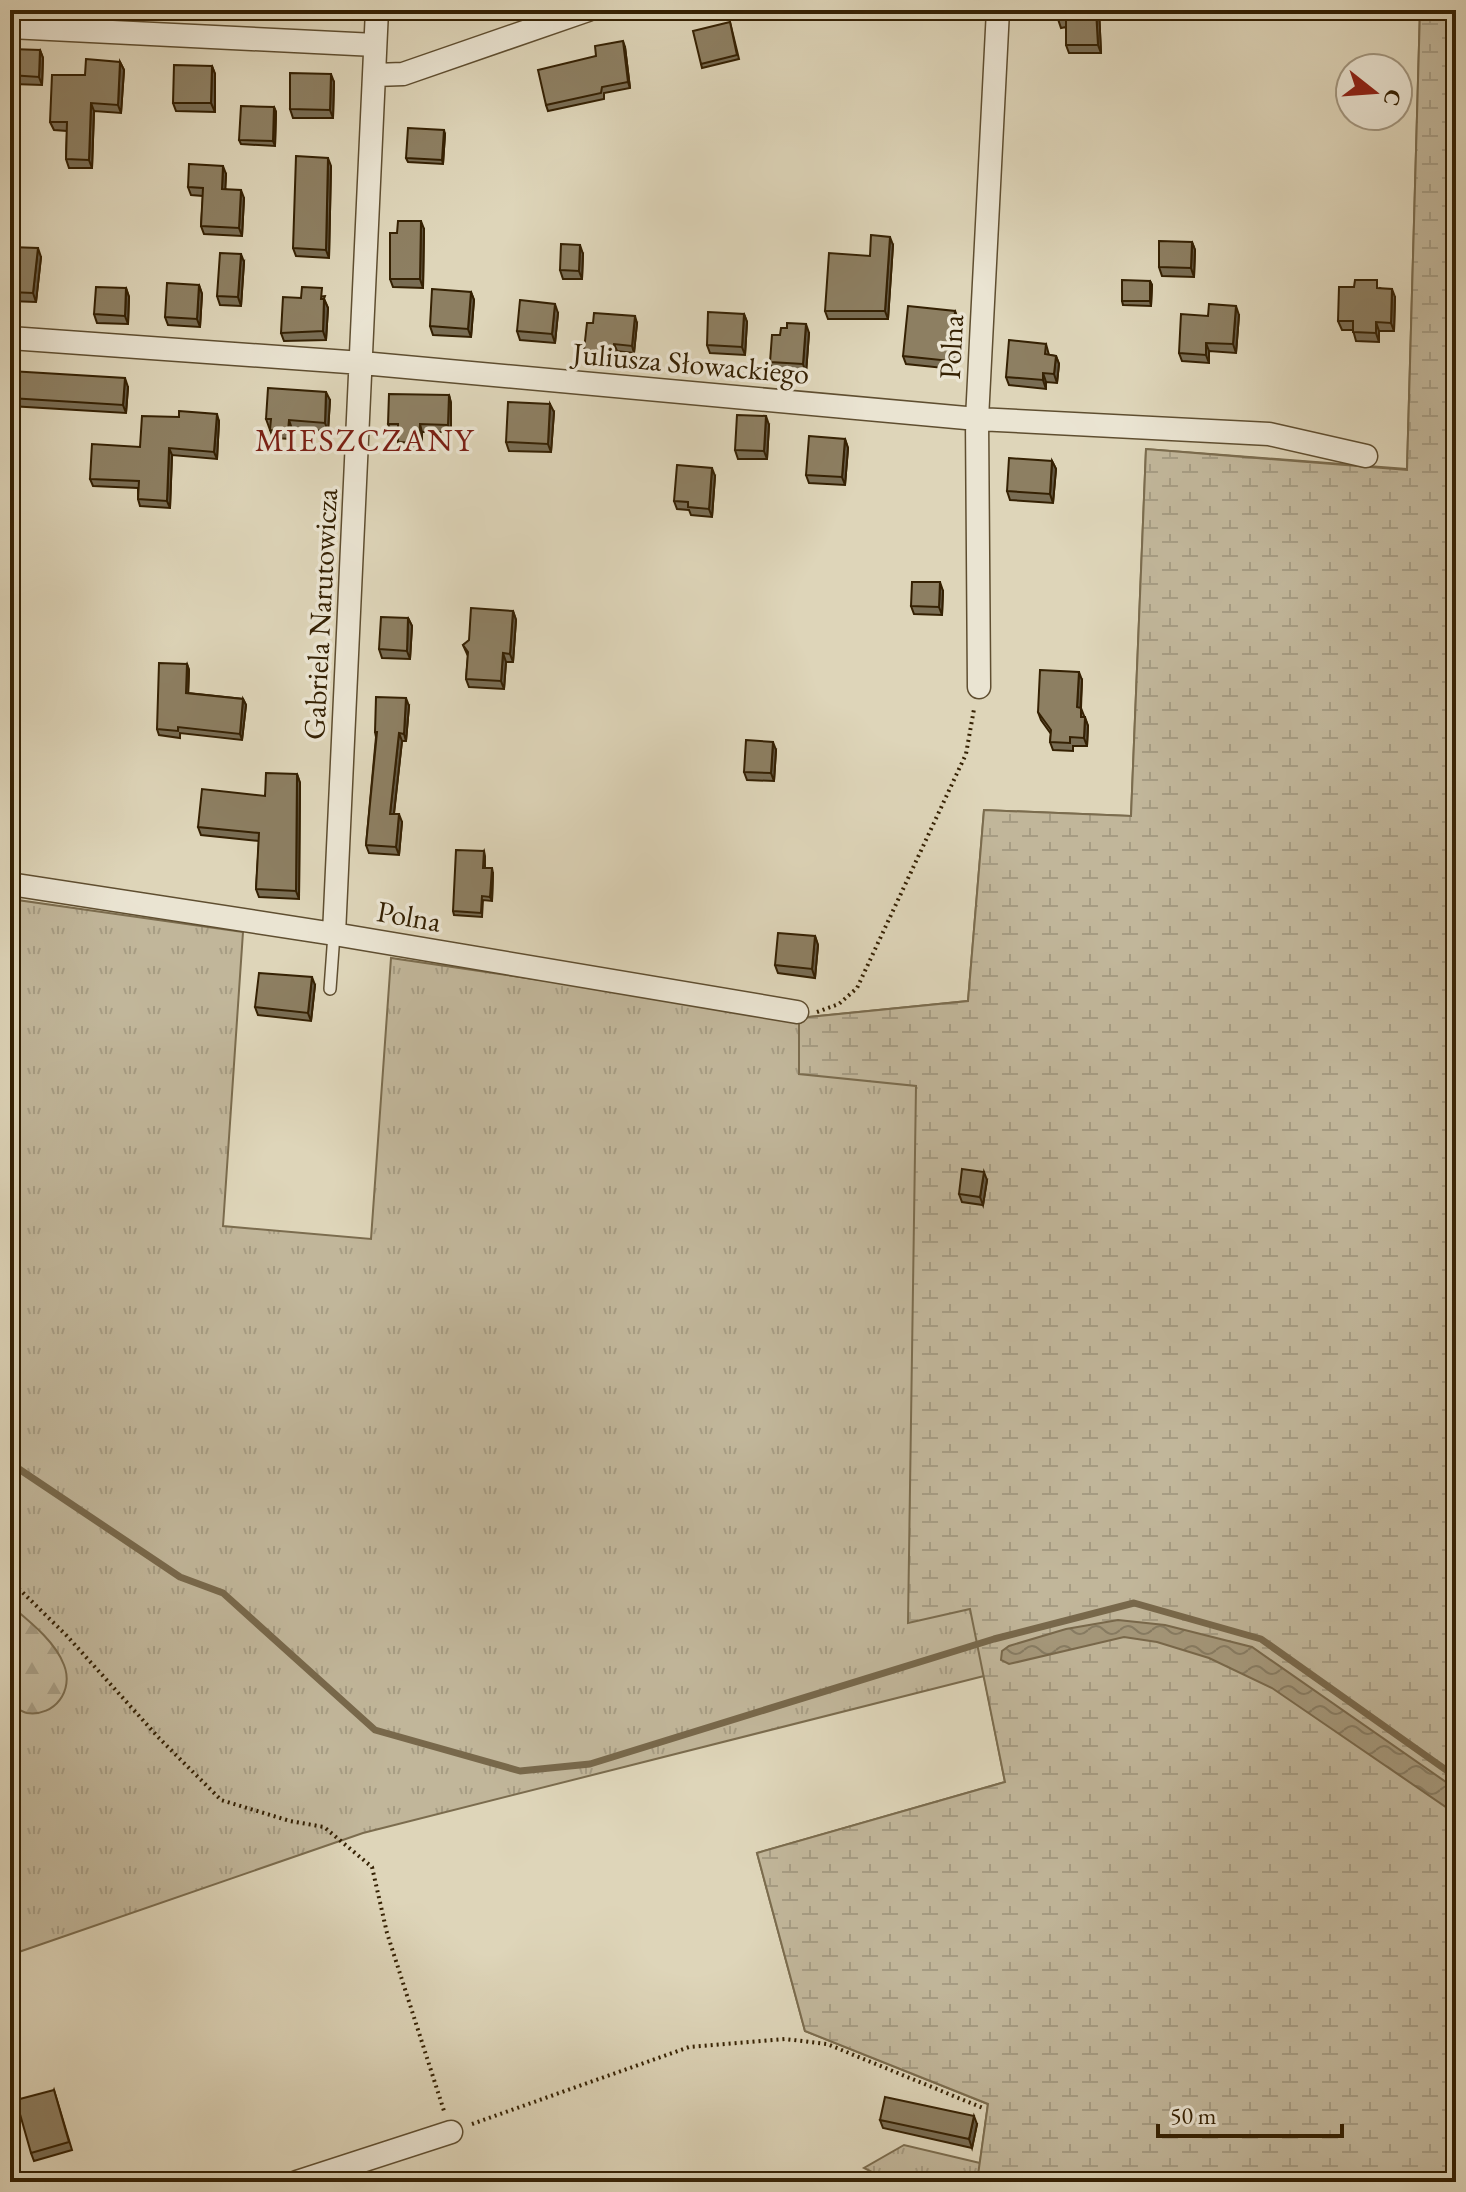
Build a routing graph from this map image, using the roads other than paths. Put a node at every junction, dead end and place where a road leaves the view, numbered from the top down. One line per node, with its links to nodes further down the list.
1 (377, 10): 5 (street, Gabriela Narutowicza)
2 (588, 10): 6 (street)
3 (998, 10): 9 (street, Polna)
4 (10, 27): 5 (street)
5 (375, 45): 6 (street, Gabriela Narutowicza)
6 (375, 75): 8 (street, Gabriela Narutowicza)
7 (10, 338): 8 (street, Juliusza Słowackiego)
8 (362, 363): 9 (street, Juliusza Słowackiego); 13 (street, Gabriela Narutowicza)
9 (977, 419): 10 (street, Juliusza Słowackiego); 11 (street, Polna)
10 (1366, 456)
11 (979, 687)
12 (10, 884): 13 (street, Polna)
13 (334, 934): 14 (lane); 15 (street, Polna)
14 (330, 989)
15 (797, 1012)
16 (451, 2132): 17 (street)
17 (297, 2182)

